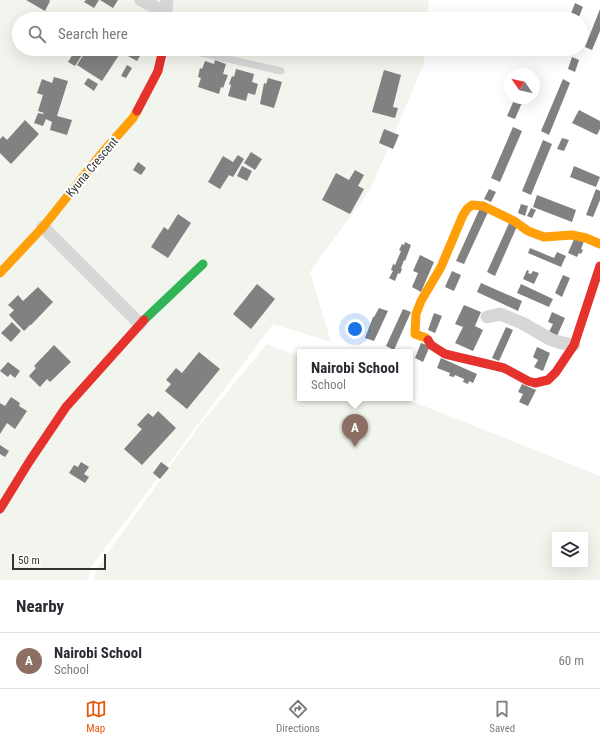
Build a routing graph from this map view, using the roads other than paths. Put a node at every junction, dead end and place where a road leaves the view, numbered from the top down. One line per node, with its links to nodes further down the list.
1 (141, 0): 2 (street)
2 (166, 11)
3 (161, 56): 6 (street, Kyuna Crescent)
4 (215, 56): 5 (lane)
5 (281, 71)
6 (43, 227): 10 (street, Kyuna Crescent); 12 (street)
7 (600, 244): 13 (street)
8 (203, 264): 12 (street)
9 (600, 266): 13 (street)
10 (0, 272)
11 (487, 317): 13 (street)
12 (140, 324): 14 (street)
13 (574, 345)
14 (0, 509)

